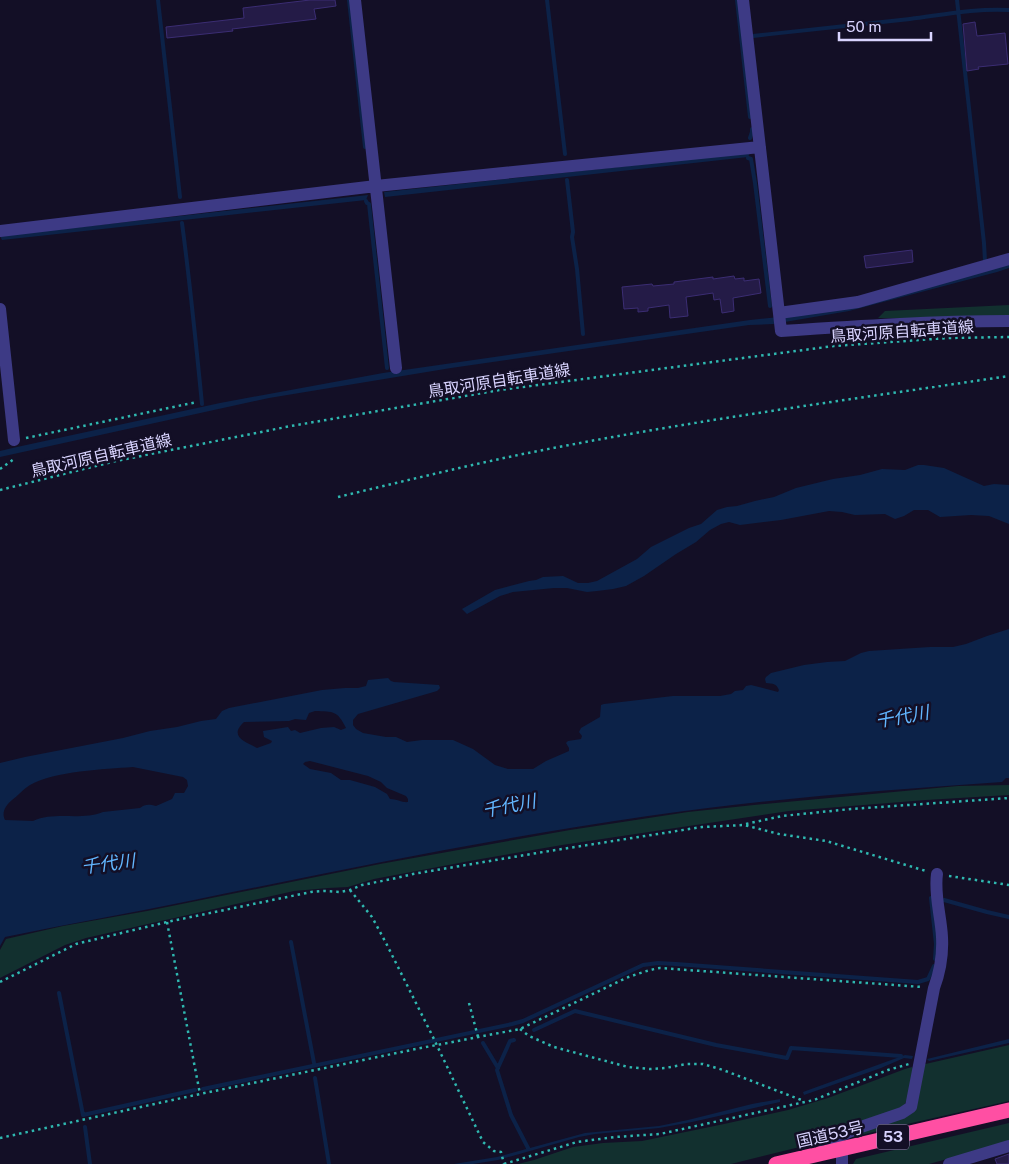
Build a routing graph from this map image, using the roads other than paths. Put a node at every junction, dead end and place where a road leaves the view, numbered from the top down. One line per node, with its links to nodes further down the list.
1 (355, 0): 4 (street)
2 (743, 0): 3 (street)
3 (760, 147): 4 (street); 8 (street)
4 (376, 186): 5 (street); 10 (street)
5 (0, 231)
6 (1009, 259): 8 (street)
7 (0, 309): 11 (street)
8 (779, 313): 9 (street)
9 (1009, 321)
10 (396, 368)
11 (14, 440)
12 (937, 874): 15 (street)
13 (1009, 1110): 16 (highway, 国道53号 / 53)
14 (1009, 1146): 18 (street)
15 (821, 1153): 16 (highway, 国道53号 / 53); 17 (highway, 国道53号 / 53)
16 (842, 1157)
17 (776, 1164)
18 (949, 1164)

